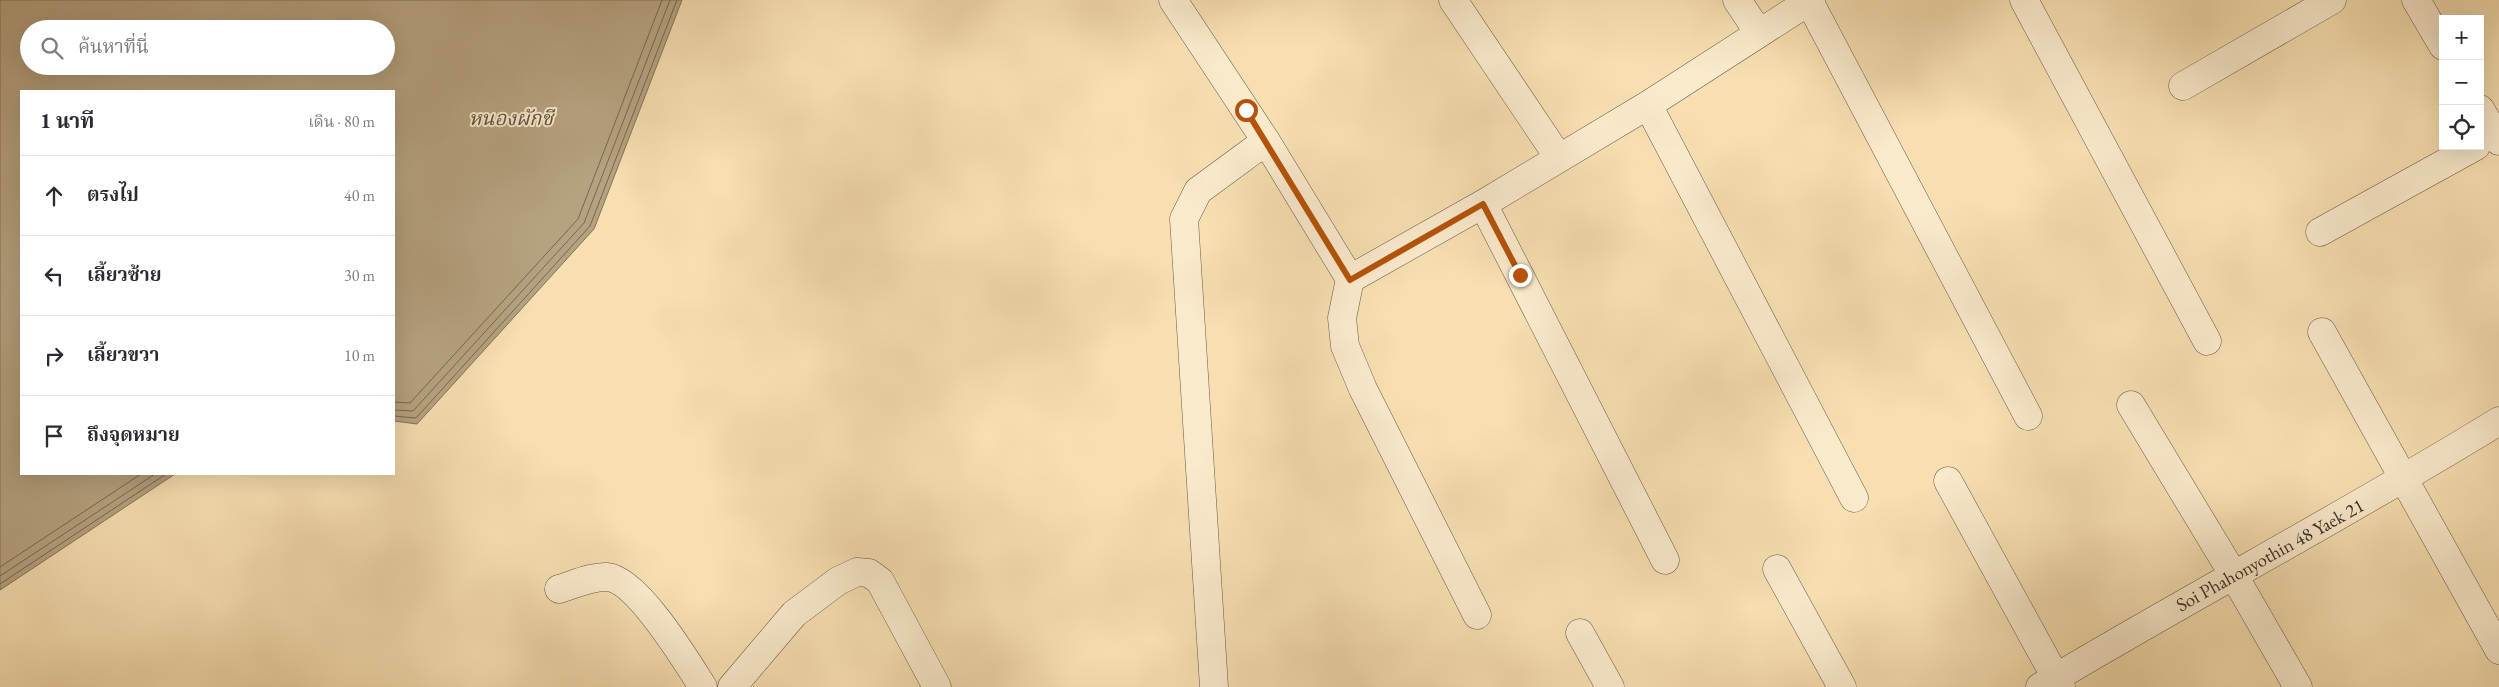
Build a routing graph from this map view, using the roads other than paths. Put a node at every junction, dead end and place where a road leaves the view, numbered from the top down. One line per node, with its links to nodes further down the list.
1 (1173, 0): 14 (street)
2 (1454, 0): 15 (street)
3 (1737, 0): 8 (street)
4 (2024, 0): 20 (street)
5 (2332, 0): 10 (street)
6 (2416, 0): 9 (street)
7 (1810, 1): 8 (street); 22 (street)
8 (1759, 33): 11 (street)
9 (2439, 39)
10 (2183, 86)
11 (1648, 105): 15 (street); 26 (street)
12 (2484, 121): 13 (street)
13 (2490, 140): 17 (street)
14 (1266, 141): 18 (street); 38 (street)
15 (1559, 158): 16 (street)
16 (1483, 204): 18 (street); 27 (street)
17 (2320, 232)
18 (1350, 280): 31 (street)
19 (2322, 332): 24 (street)
20 (2207, 342)
21 (2131, 405): 29 (street)
22 (2028, 416)
23 (2499, 422): 24 (street, Soi Phahonyothin 48 Yaek 21)
24 (2404, 479): 29 (street, Soi Phahonyothin 48 Yaek 21); 33 (street)
25 (1948, 481): 34 (street)
26 (1854, 498)
27 (1665, 560)
28 (1777, 569): 40 (street)
29 (2233, 574): 34 (street, Soi Phahonyothin 48 Yaek 21); 41 (street)
30 (559, 589): 35 (street)
31 (1477, 615)
32 (1580, 633): 39 (street)
33 (2499, 650)
34 (2052, 684)
35 (703, 687)
36 (732, 687): 37 (street)
37 (937, 687)
38 (1214, 687)
39 (1610, 687)
40 (1842, 687)
41 (2298, 687)

